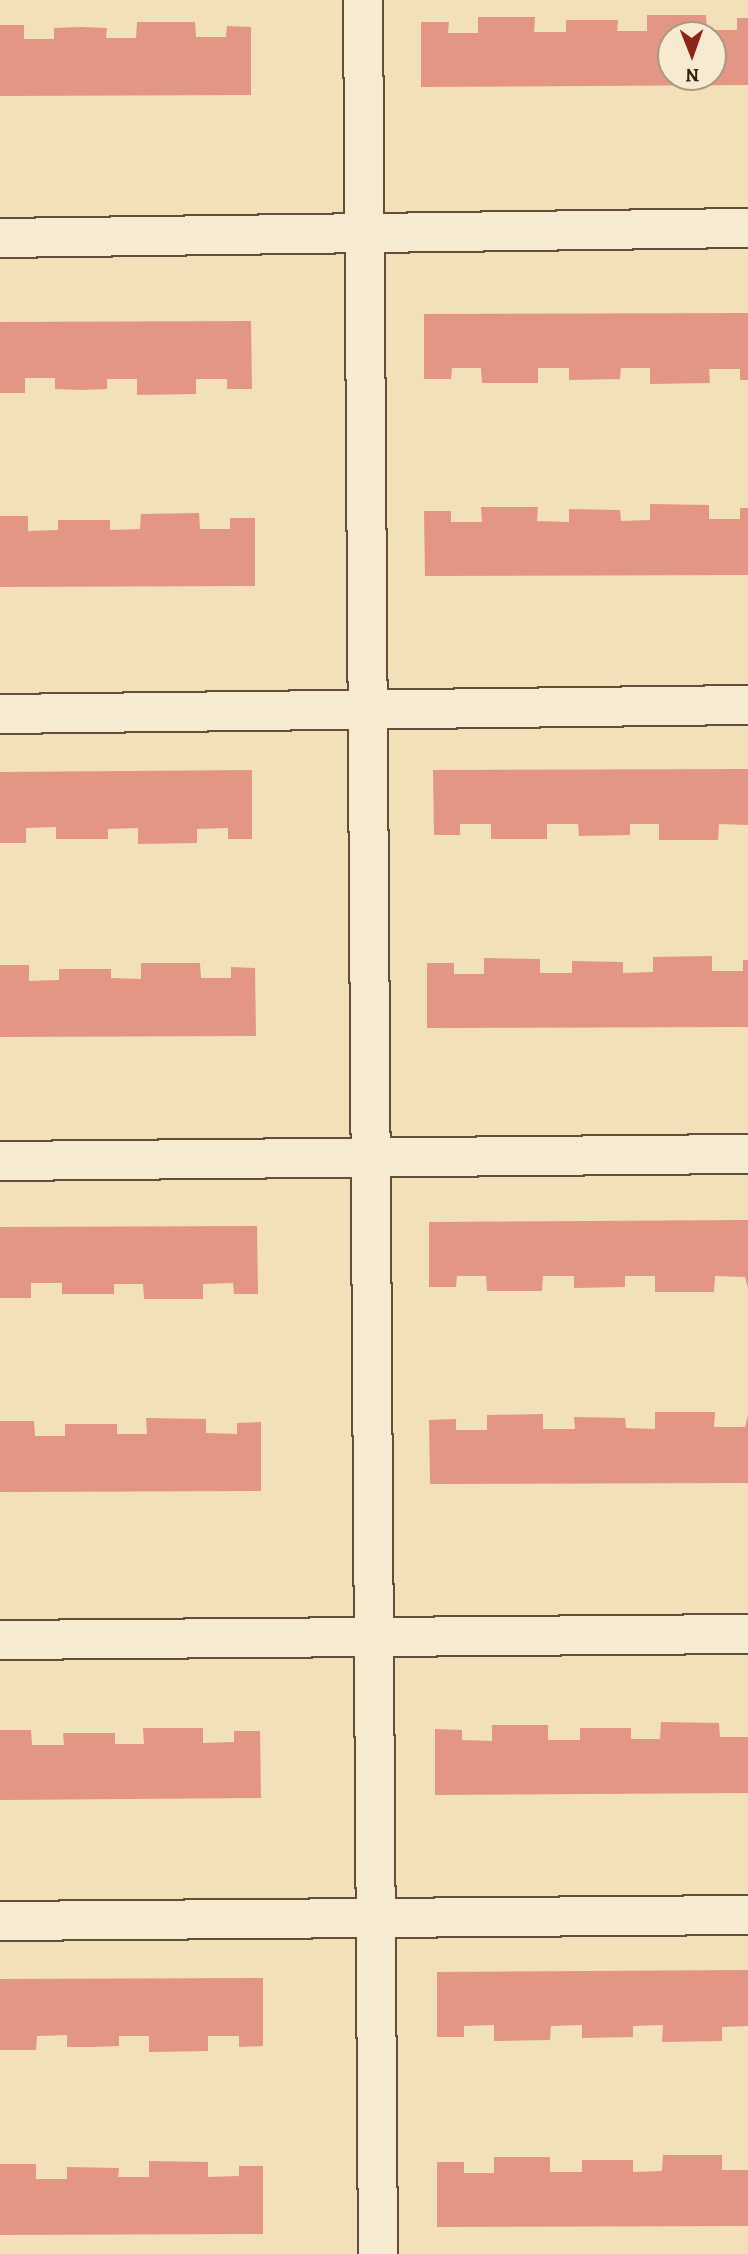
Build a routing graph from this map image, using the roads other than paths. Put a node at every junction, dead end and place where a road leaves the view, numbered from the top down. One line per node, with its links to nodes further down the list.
1 (363, 0): 3 (street)
2 (748, 228): 3 (street)
3 (365, 233): 4 (street); 6 (street)
4 (0, 238)
5 (748, 705): 6 (street)
6 (368, 710): 7 (street); 9 (street)
7 (0, 714)
8 (748, 1154): 9 (street)
9 (368, 1158): 10 (street); 12 (street)
10 (0, 1161)
11 (748, 1634): 12 (street)
12 (373, 1638): 13 (street); 15 (street)
13 (0, 1640)
14 (748, 1915): 15 (street)
15 (377, 1916): 16 (street); 17 (street)
16 (0, 1921)
17 (378, 2254)

